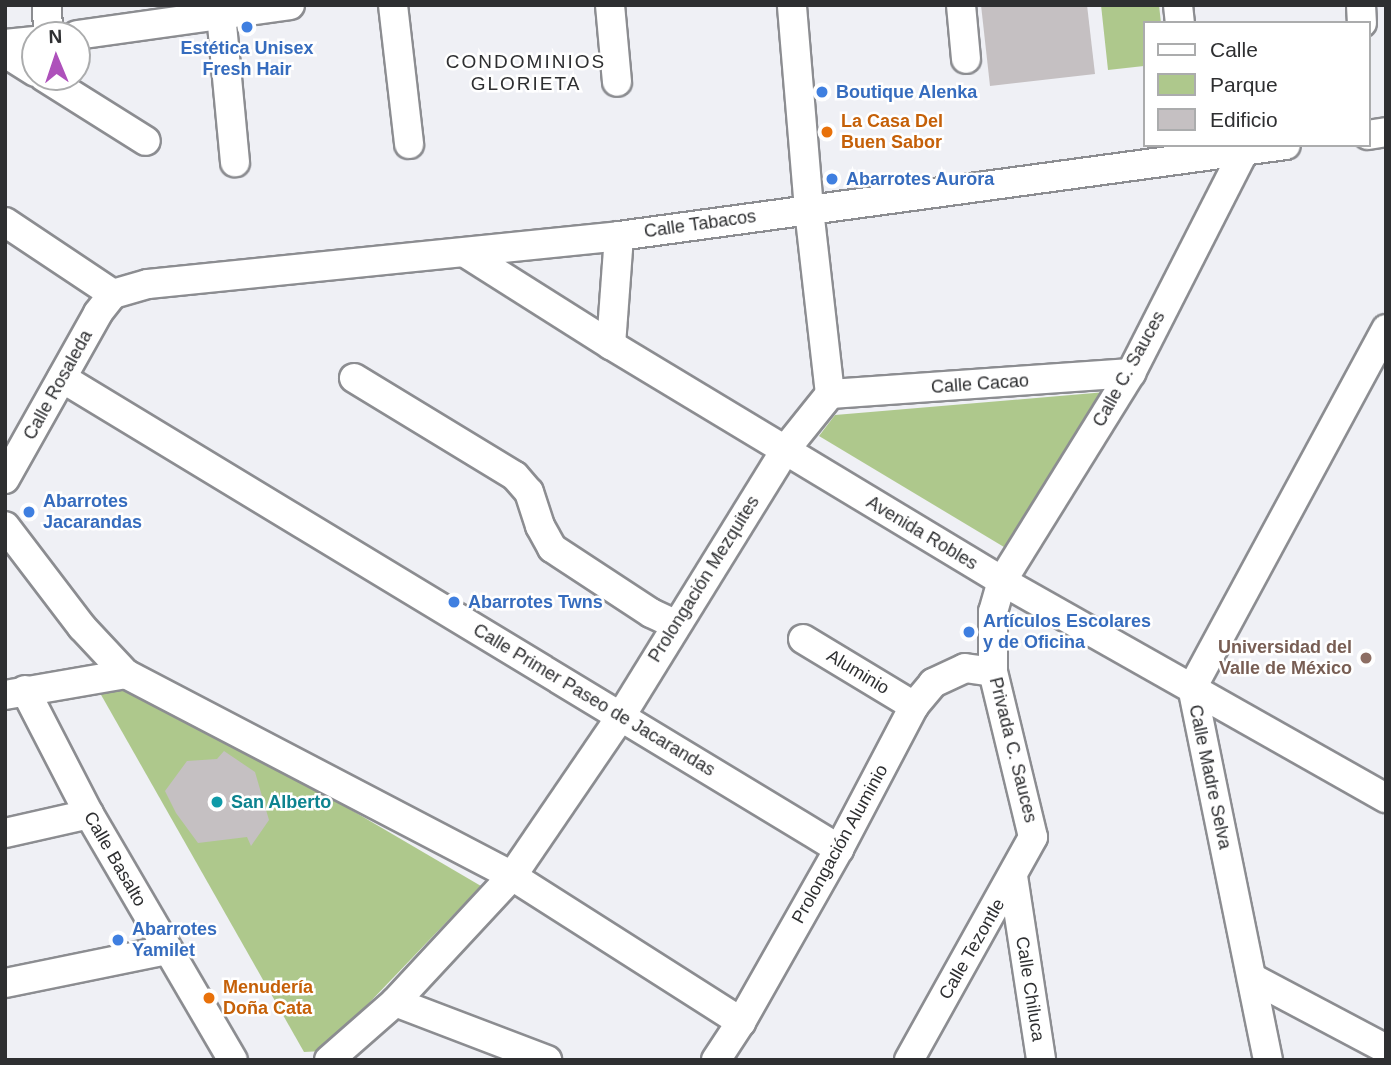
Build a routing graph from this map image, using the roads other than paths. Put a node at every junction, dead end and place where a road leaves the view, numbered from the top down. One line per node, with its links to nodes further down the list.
1 (290, 5): 6 (street)
2 (393, 5): 14 (street)
3 (610, 5): 11 (street)
4 (792, 5): 18 (street)
5 (961, 5): 9 (street)
6 (221, 14): 7 (street); 17 (street)
7 (91, 34)
8 (5, 53): 10 (street)
9 (966, 58)
10 (21, 63)
11 (617, 82)
12 (66, 91): 13 (street)
13 (146, 141)
14 (409, 144)
15 (1269, 147): 16 (street, Calle Tabacos)
16 (1244, 150): 18 (street, Calle Tabacos); 25 (street, Calle C. Sauces)
17 (235, 163)
18 (809, 209): 20 (street, Calle Tabacos); 28 (street)
19 (5, 222): 22 (street)
20 (619, 236): 21 (street, Calle Tabacos); 24 (street)
21 (467, 254): 22 (street, Calle Tabacos); 24 (street, Avenida Robles)
22 (113, 293): 26 (street, Calle Rosaleda)
23 (1386, 329): 37 (street, Calle Madre Selva)
24 (611, 345): 29 (street, Avenida Robles)
25 (1130, 373): 28 (street, Calle Cacao); 32 (street, Calle C. Sauces)
26 (62, 378): 30 (street, Calle Rosaleda); 40 (street, Calle Primer Paseo de Jacarandas)
27 (354, 378): 33 (street)
28 (830, 394): 29 (street, Prolongación Mezquites)
29 (785, 450): 32 (street, Avenida Robles); 33 (street, Prolongación Mezquites)
30 (5, 479)
31 (5, 526): 36 (street)
32 (1002, 581): 35 (street, Privada C. Sauces); 37 (street, Avenida Robles)
33 (675, 624): 40 (street, Prolongación Mezquites)
34 (803, 639): 39 (street, Aluminio)
35 (993, 672): 39 (street, Prolongación Aluminio); 44 (street, Privada C. Sauces)
36 (126, 674): 38 (street); 46 (street)
37 (1192, 688): 41 (street, Avenida Robles); 49 (street, Calle Madre Selva)
38 (15, 692): 42 (street, Calle Basalto)
39 (914, 706): 45 (street, Prolongación Aluminio)
40 (621, 716): 45 (street, Calle Primer Paseo de Jacarandas); 46 (street, Prolongación Mezquites)
41 (1386, 798)
42 (89, 814): 43 (street); 48 (street, Calle Basalto)
43 (5, 833)
44 (1034, 836): 47 (street, Calle Tezontle)
45 (839, 849): 52 (street, Prolongación Aluminio)
46 (512, 876): 51 (street, Prolongación Mezquites); 52 (street)
47 (1013, 876): 58 (street, Calle Tezontle); 59 (street, Calle Chiluca)
48 (167, 950): 50 (street); 54 (street, Calle Basalto)
49 (1252, 978): 53 (street); 60 (street, Calle Madre Selva)
50 (5, 983)
51 (395, 1002): 55 (street, Prolongación Mezquites); 56 (street)
52 (741, 1022): 57 (street, Prolongación Aluminio)
53 (1386, 1049)
54 (233, 1060)
55 (328, 1060)
56 (547, 1060)
57 (716, 1060)
58 (909, 1060)
59 (1041, 1060)
60 (1268, 1060)

